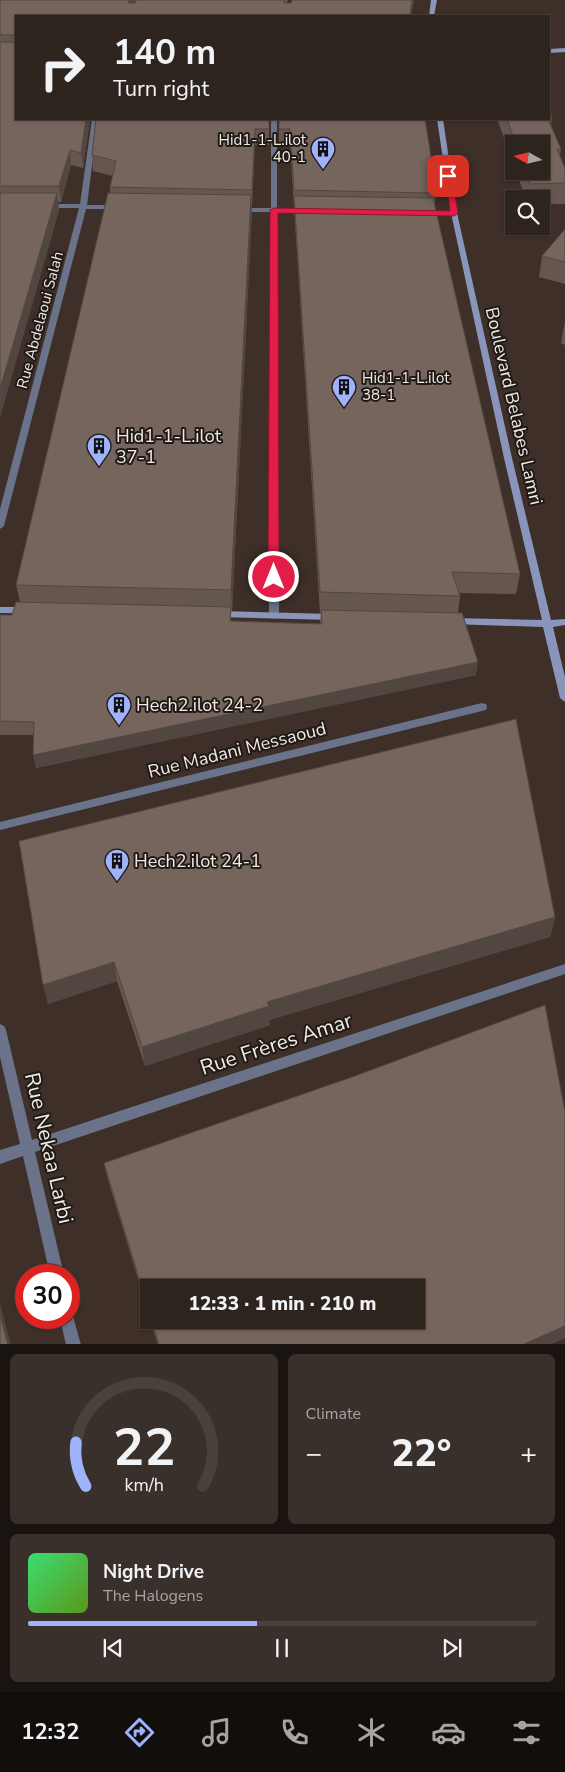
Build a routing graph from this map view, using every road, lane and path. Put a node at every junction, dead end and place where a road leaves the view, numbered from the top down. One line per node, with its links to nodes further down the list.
1 (434, 0): 2 (main road)
2 (431, 15)
3 (565, 50): 4 (main road)
4 (550, 51)
5 (95, 120): 9 (street, Rue Abdelaoui Salah)
6 (274, 120): 12 (street)
7 (440, 120): 15 (main road, Boulevard Belabes Lamri)
8 (37, 206): 9 (street)
9 (83, 207): 10 (street); 16 (street, Rue Abdelaoui Salah)
10 (122, 208)
11 (226, 209): 12 (street)
12 (274, 210): 13 (street); 20 (street)
13 (312, 211)
14 (416, 213): 15 (street)
15 (454, 213): 24 (main road, Boulevard Belabes Lamri)
16 (0, 526)
17 (0, 610): 18 (main road)
18 (39, 610)
19 (205, 614): 20 (main road)
20 (274, 616): 21 (main road)
21 (342, 618)
22 (440, 621): 24 (main road)
23 (565, 622): 24 (main road)
24 (548, 624): 25 (main road, Boulevard Belabes Lamri)
25 (565, 698)
26 (482, 707): 27 (street, Rue Madani Messaoud)
27 (0, 826)
28 (565, 969): 30 (street, Rue Frères Amar)
29 (0, 1030): 30 (street, Rue Nekaa Larbi)
30 (26, 1148): 31 (street, Rue Frères Amar); 32 (street, Rue Nekaa Larbi)
31 (0, 1157)
32 (54, 1264)
33 (70, 1329): 34 (street)
34 (74, 1344)

